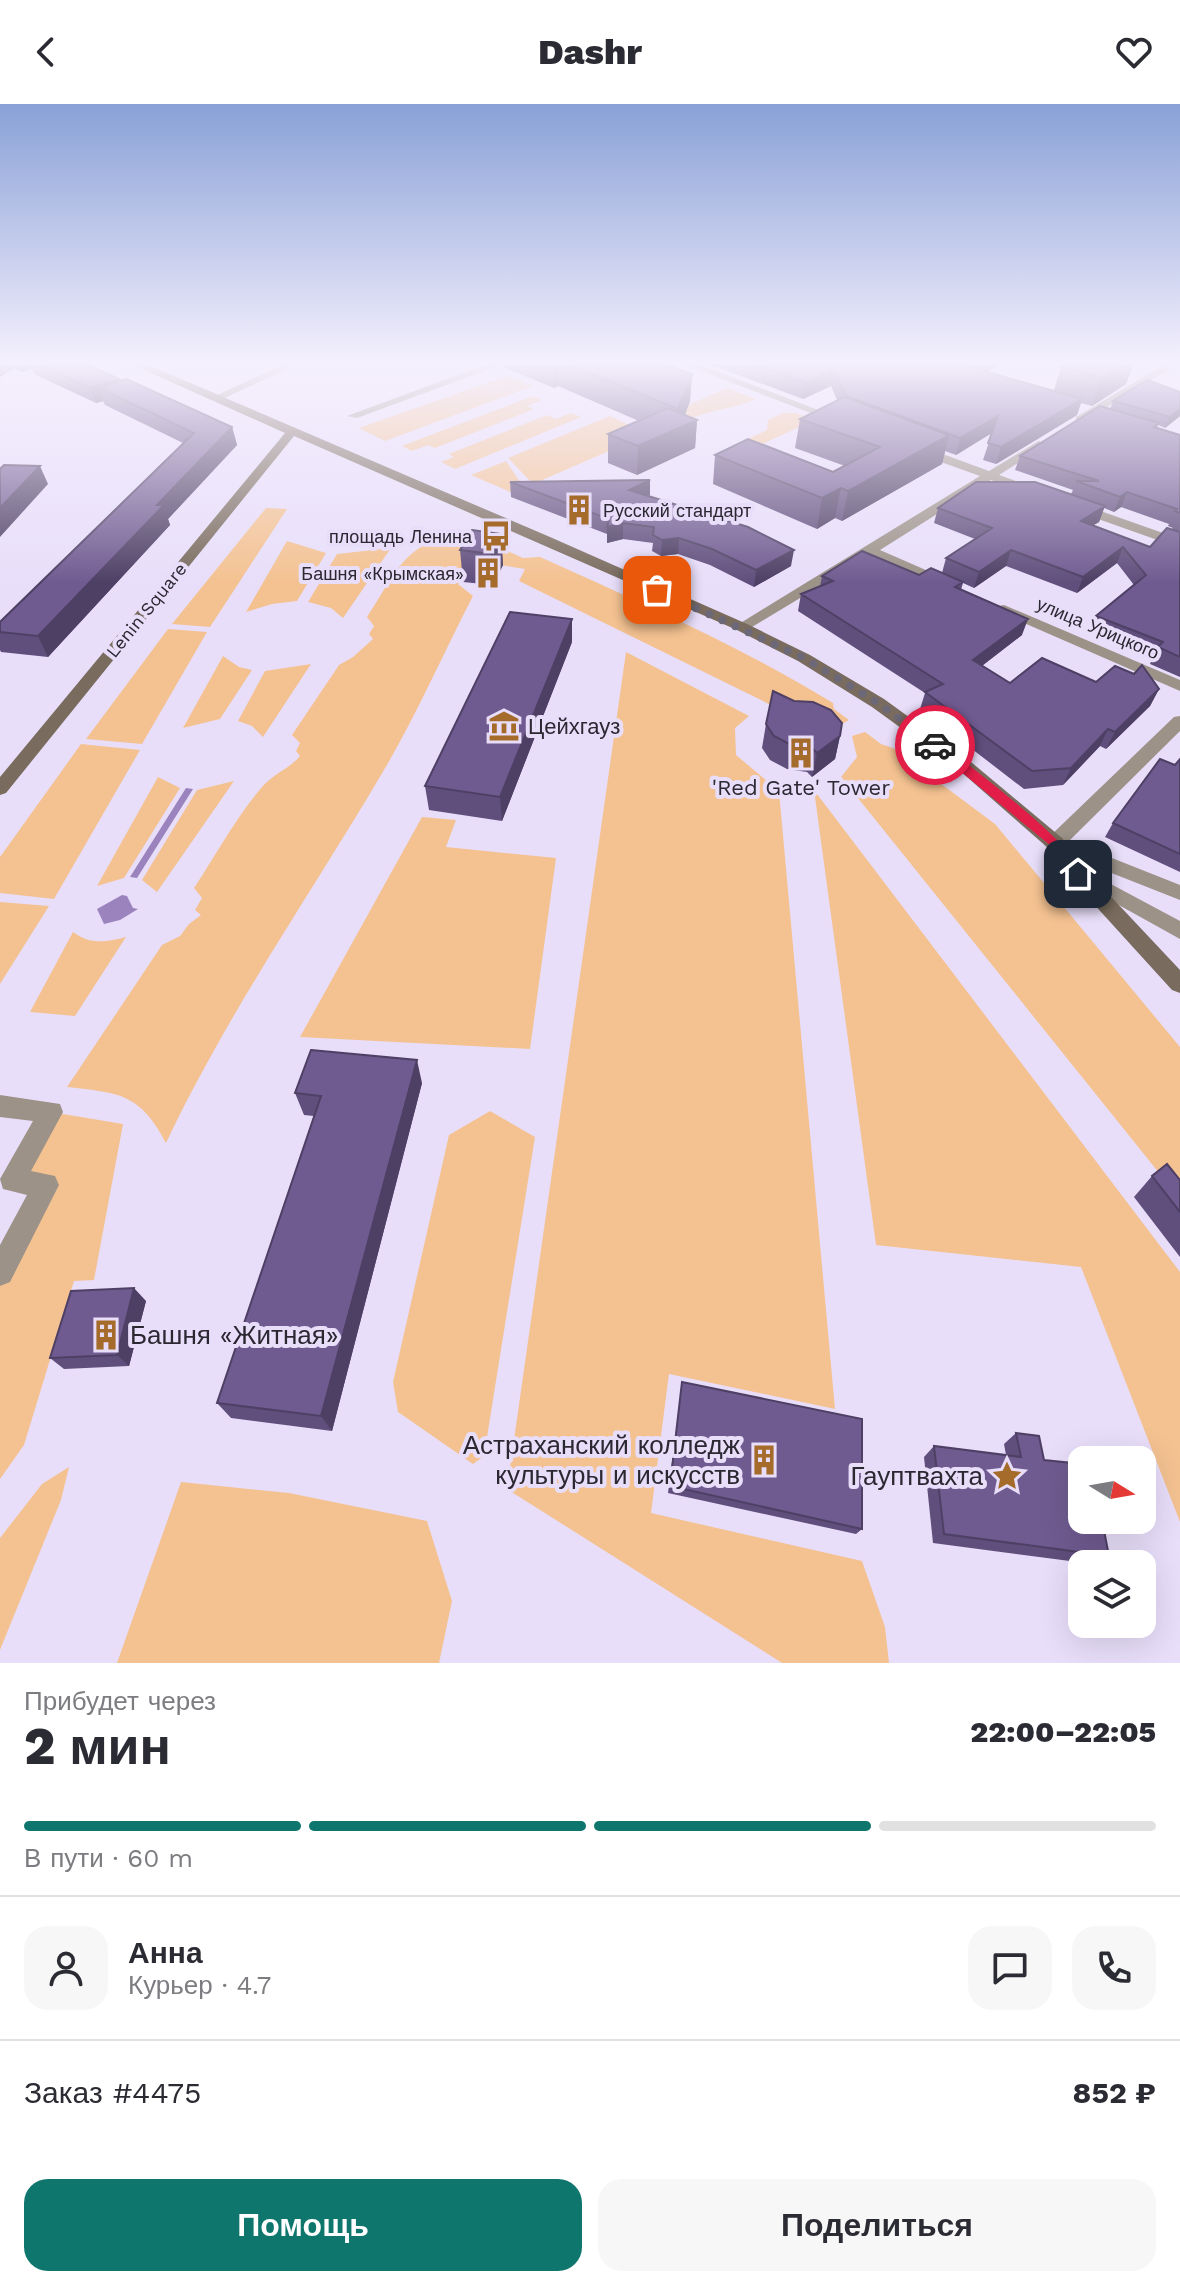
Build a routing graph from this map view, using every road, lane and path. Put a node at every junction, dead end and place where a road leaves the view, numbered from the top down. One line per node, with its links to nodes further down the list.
1 (288, 437): 15 (main road, Lenin Square)
2 (303, 437): 12 (main road)
3 (1052, 437): 5 (street)
4 (904, 444): 5 (street)
5 (992, 476): 6 (street); 9 (street)
6 (1046, 496)
7 (1061, 501): 8 (street)
8 (1180, 544)
9 (869, 551): 10 (street); 12 (street)
10 (961, 591)
11 (990, 603): 13 (street, улица Урицкого)
12 (742, 627): 16 (main road)
13 (1180, 686)
14 (1180, 721): 16 (street)
15 (0, 789)
16 (1055, 843): 17 (main road); 18 (street)
17 (1078, 874): 19 (street); 20 (main road)
18 (1180, 893)
19 (1180, 931)
20 (1180, 984)
21 (0, 1106): 22 (street)
22 (0, 1272)

